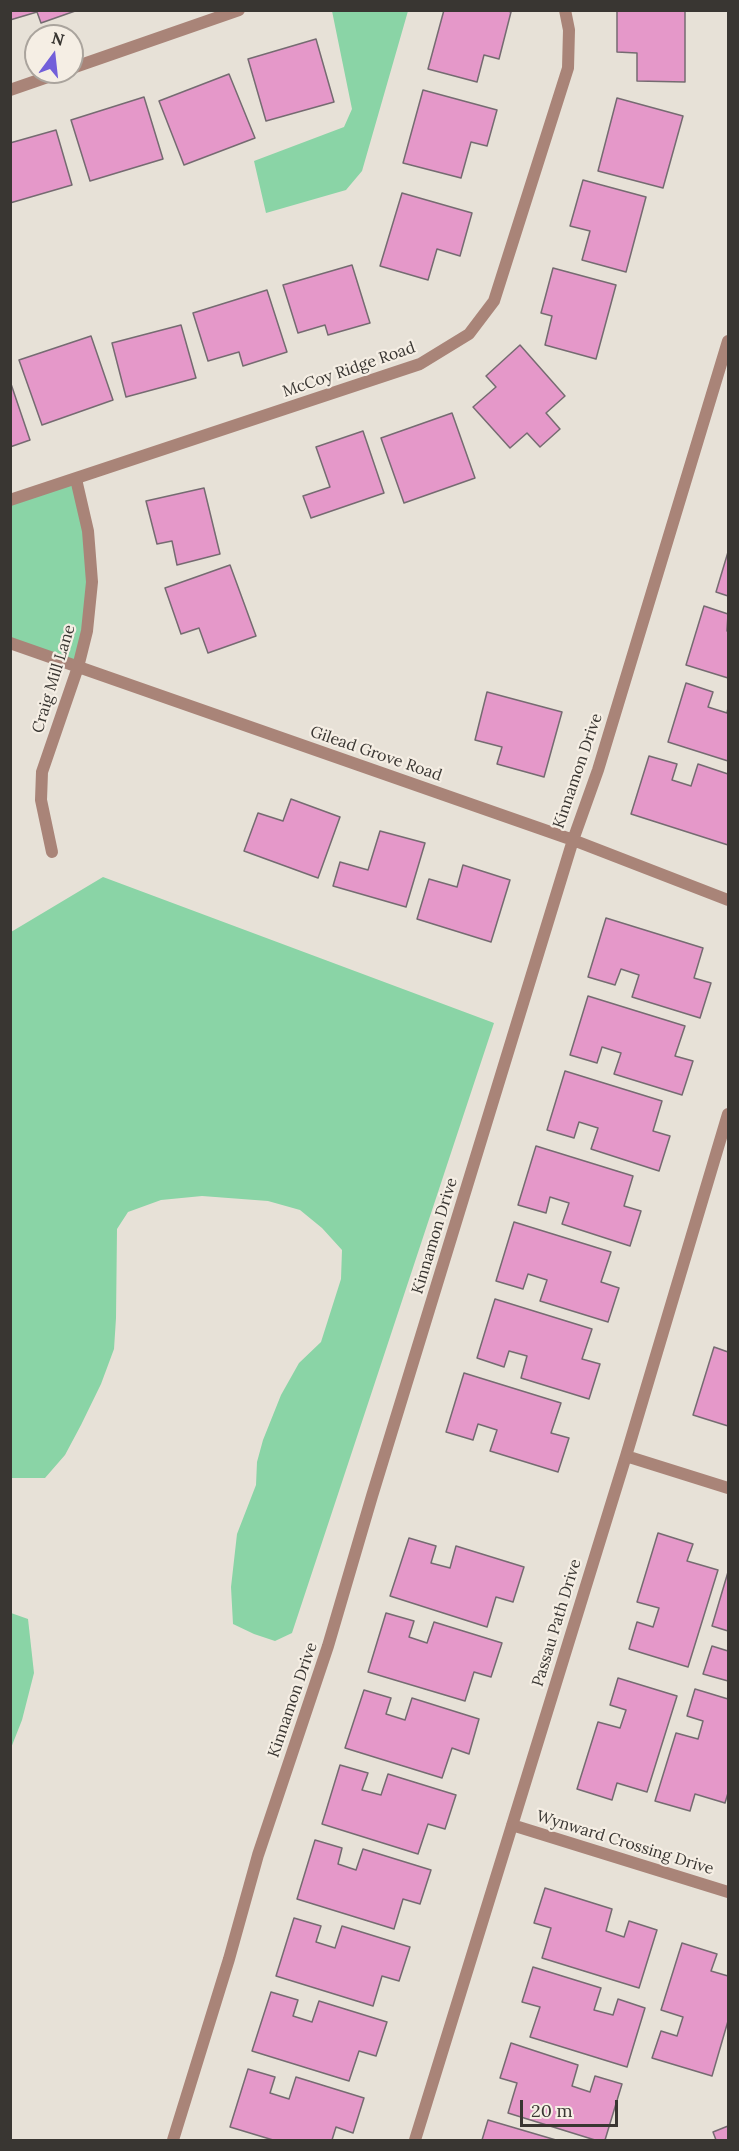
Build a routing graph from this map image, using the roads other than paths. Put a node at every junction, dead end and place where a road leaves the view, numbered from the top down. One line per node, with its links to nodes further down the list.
1 (239, 10): 3 (street)
2 (565, 10): 7 (street, McCoy Ridge Road)
3 (84, 64)
4 (27, 84): 5 (street)
5 (10, 90)
6 (729, 341): 11 (street, Kinnamon Drive)
7 (76, 479): 8 (street, McCoy Ridge Road); 10 (street, Craig Mill Lane)
8 (10, 500)
9 (10, 643): 10 (street, Gilead Grove Road)
10 (78, 667): 11 (street, Gilead Grove Road); 12 (street, Craig Mill Lane)
11 (573, 840): 13 (street, Gilead Grove Road); 19 (street, Kinnamon Drive)
12 (52, 852)
13 (729, 900)
14 (729, 1114): 15 (street, Passau Path Drive)
15 (626, 1456): 16 (street); 17 (street, Passau Path Drive)
16 (729, 1488)
17 (512, 1826): 18 (street, Wynward Crossing Drive); 20 (street, Passau Path Drive)
18 (729, 1892)
19 (173, 2140)
20 (414, 2140)

